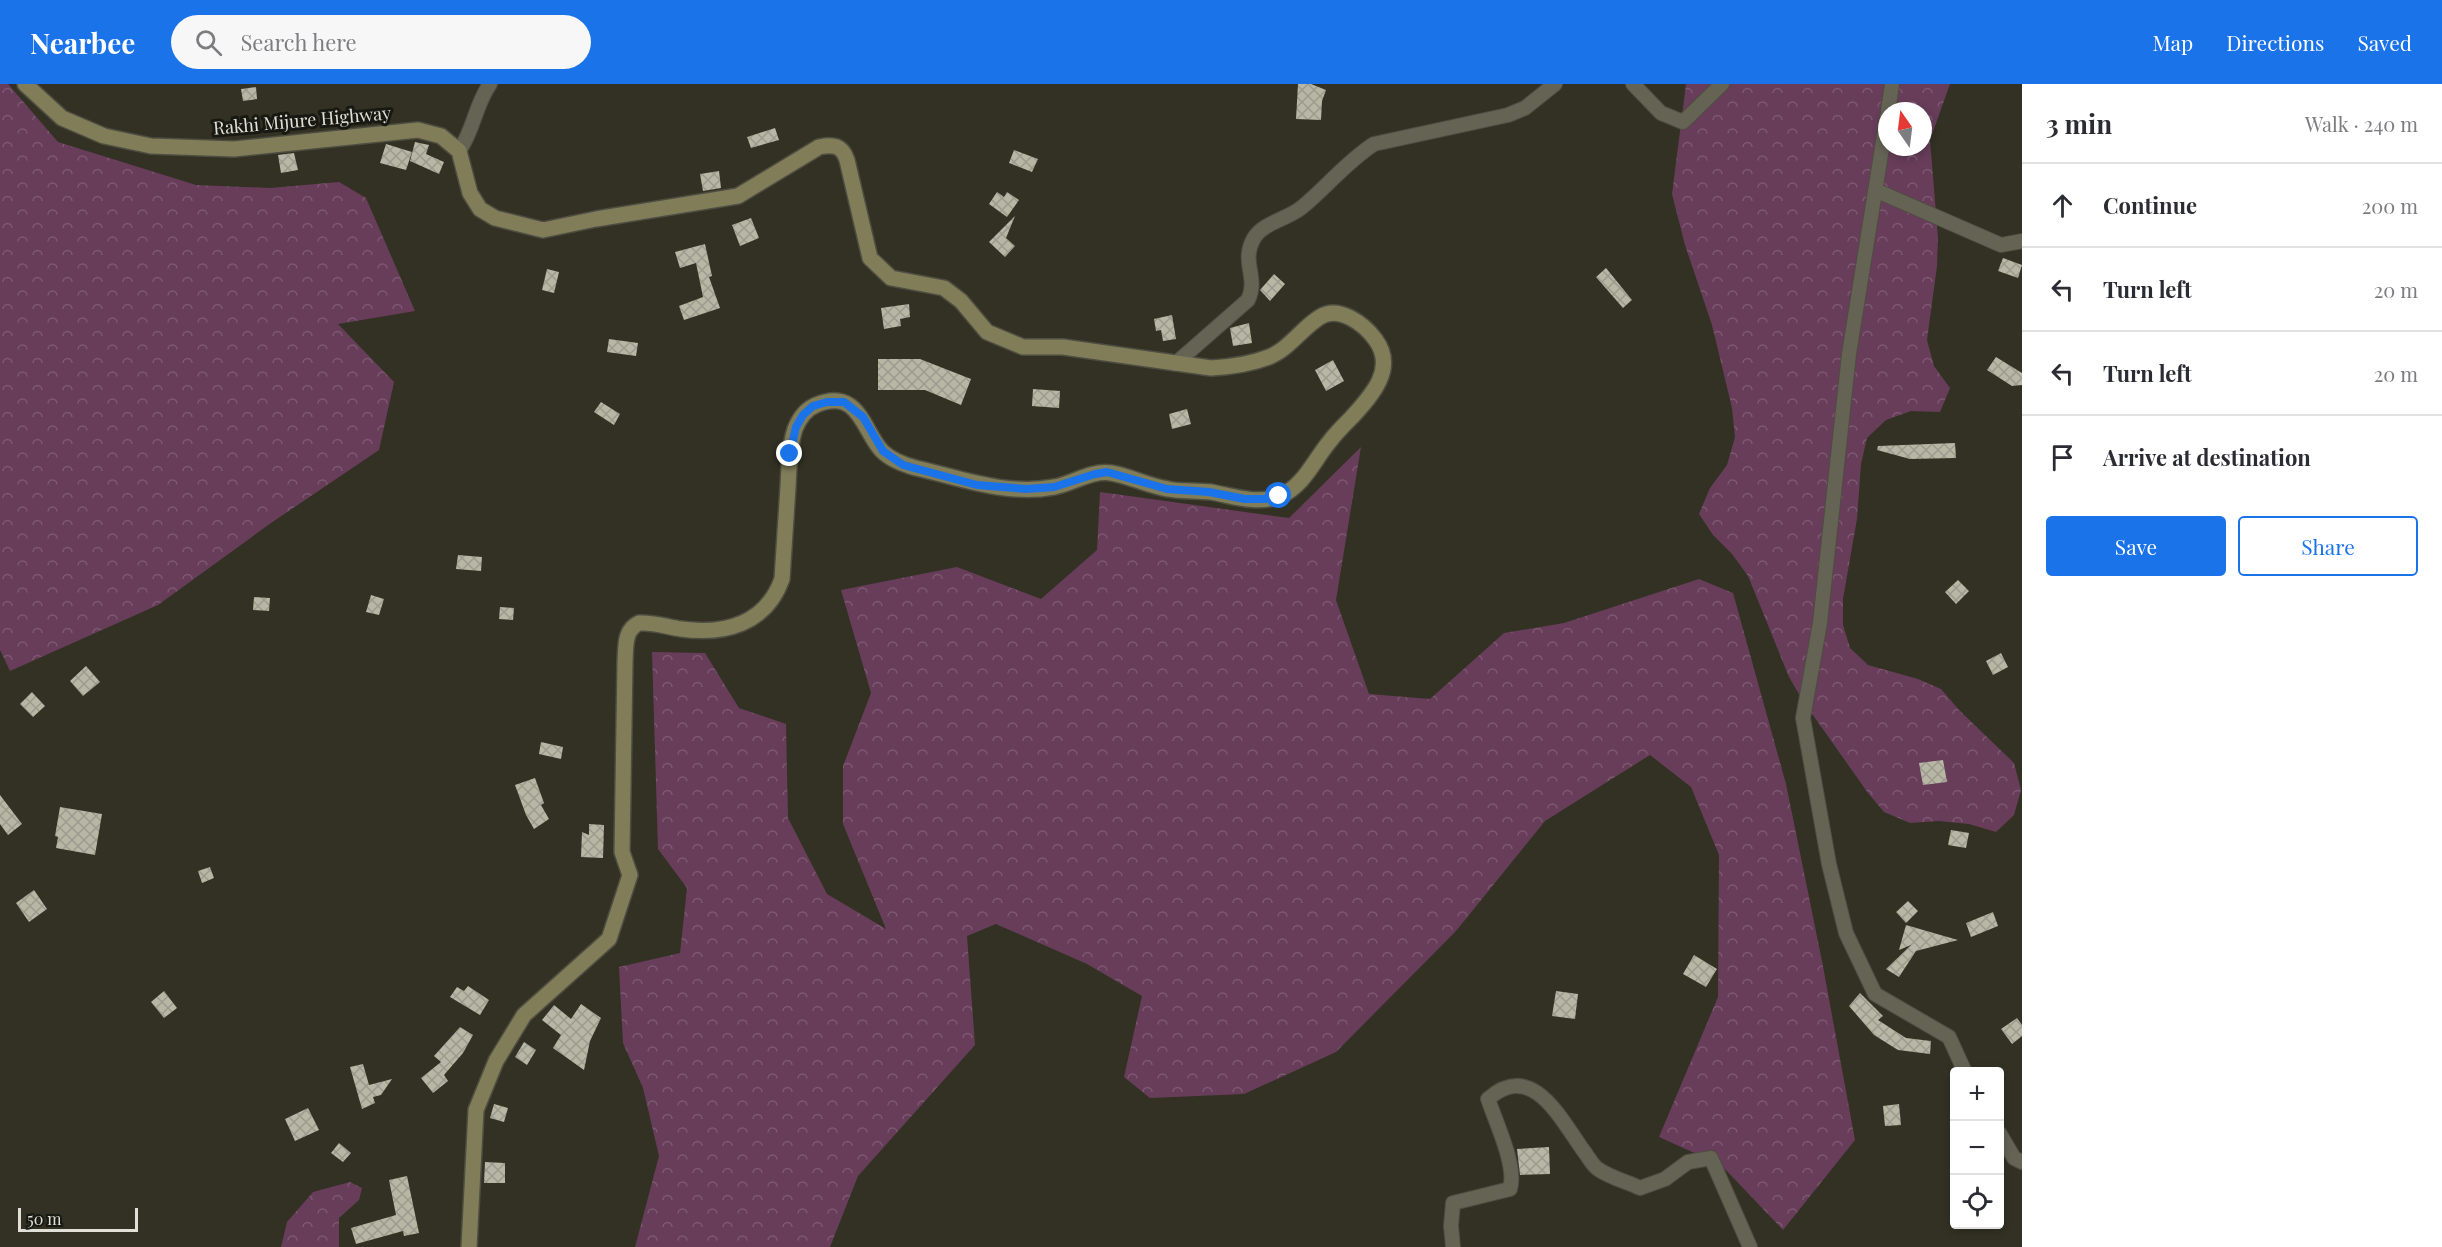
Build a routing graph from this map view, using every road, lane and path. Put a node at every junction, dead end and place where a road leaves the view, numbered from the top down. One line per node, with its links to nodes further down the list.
1 (25, 84): 8 (main road, Rakhi Mijure Highway)
2 (490, 84): 8 (street)
3 (1555, 84): 12 (street)
4 (1633, 84): 5 (street)
5 (1722, 84)
6 (1892, 84): 7 (street)
7 (1889, 102)
8 (459, 151): 12 (main road)
9 (1881, 156): 10 (street)
10 (1875, 190): 11 (street); 13 (street)
11 (2022, 241)
12 (1175, 364): 16 (main road)
13 (1963, 1067)
14 (2004, 1141): 15 (street)
15 (2022, 1162)
16 (469, 1247)
17 (1453, 1247): 18 (street)
18 (1750, 1247)

